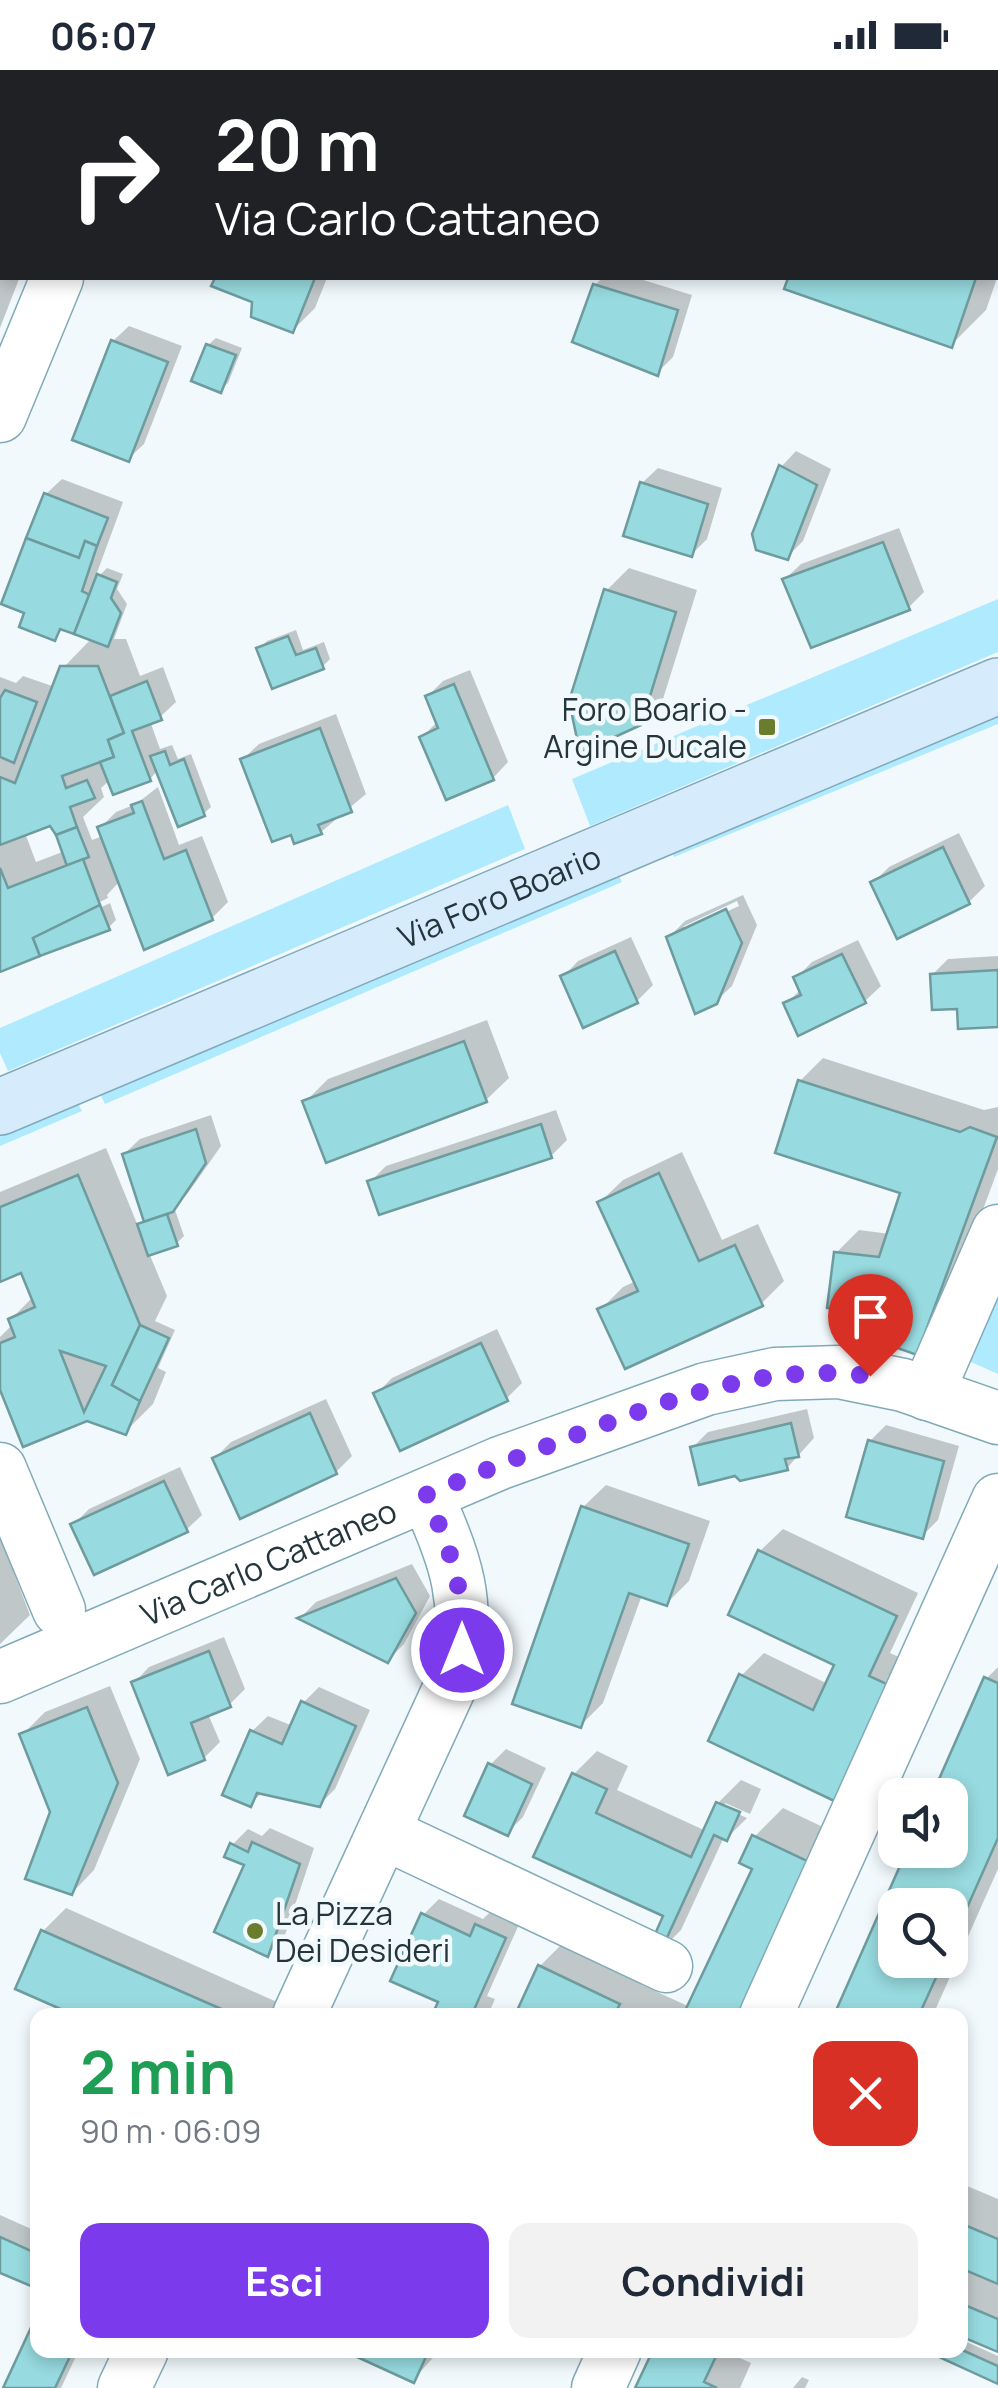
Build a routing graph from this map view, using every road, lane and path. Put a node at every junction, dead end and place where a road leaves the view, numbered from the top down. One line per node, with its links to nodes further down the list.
1 (56, 280): 2 (street)
2 (0, 416)
3 (998, 686): 4 (street, Via Foro Boario)
4 (0, 1107)
5 (998, 1231): 6 (street)
6 (927, 1394): 7 (street, Via Carlo Cattaneo); 9 (street, Via Carlo Cattaneo)
7 (998, 1418)
8 (0, 1469): 11 (street)
9 (426, 1495): 12 (street, Via Carlo Cattaneo); 13 (street)
10 (998, 1500): 16 (street)
11 (58, 1610)
12 (0, 1677)
13 (384, 1833): 14 (street); 15 (street)
14 (666, 1966)
15 (301, 2008)
16 (769, 2008)
17 (138, 2358): 19 (street)
18 (611, 2358): 20 (street)
19 (124, 2388)
20 (598, 2388)

